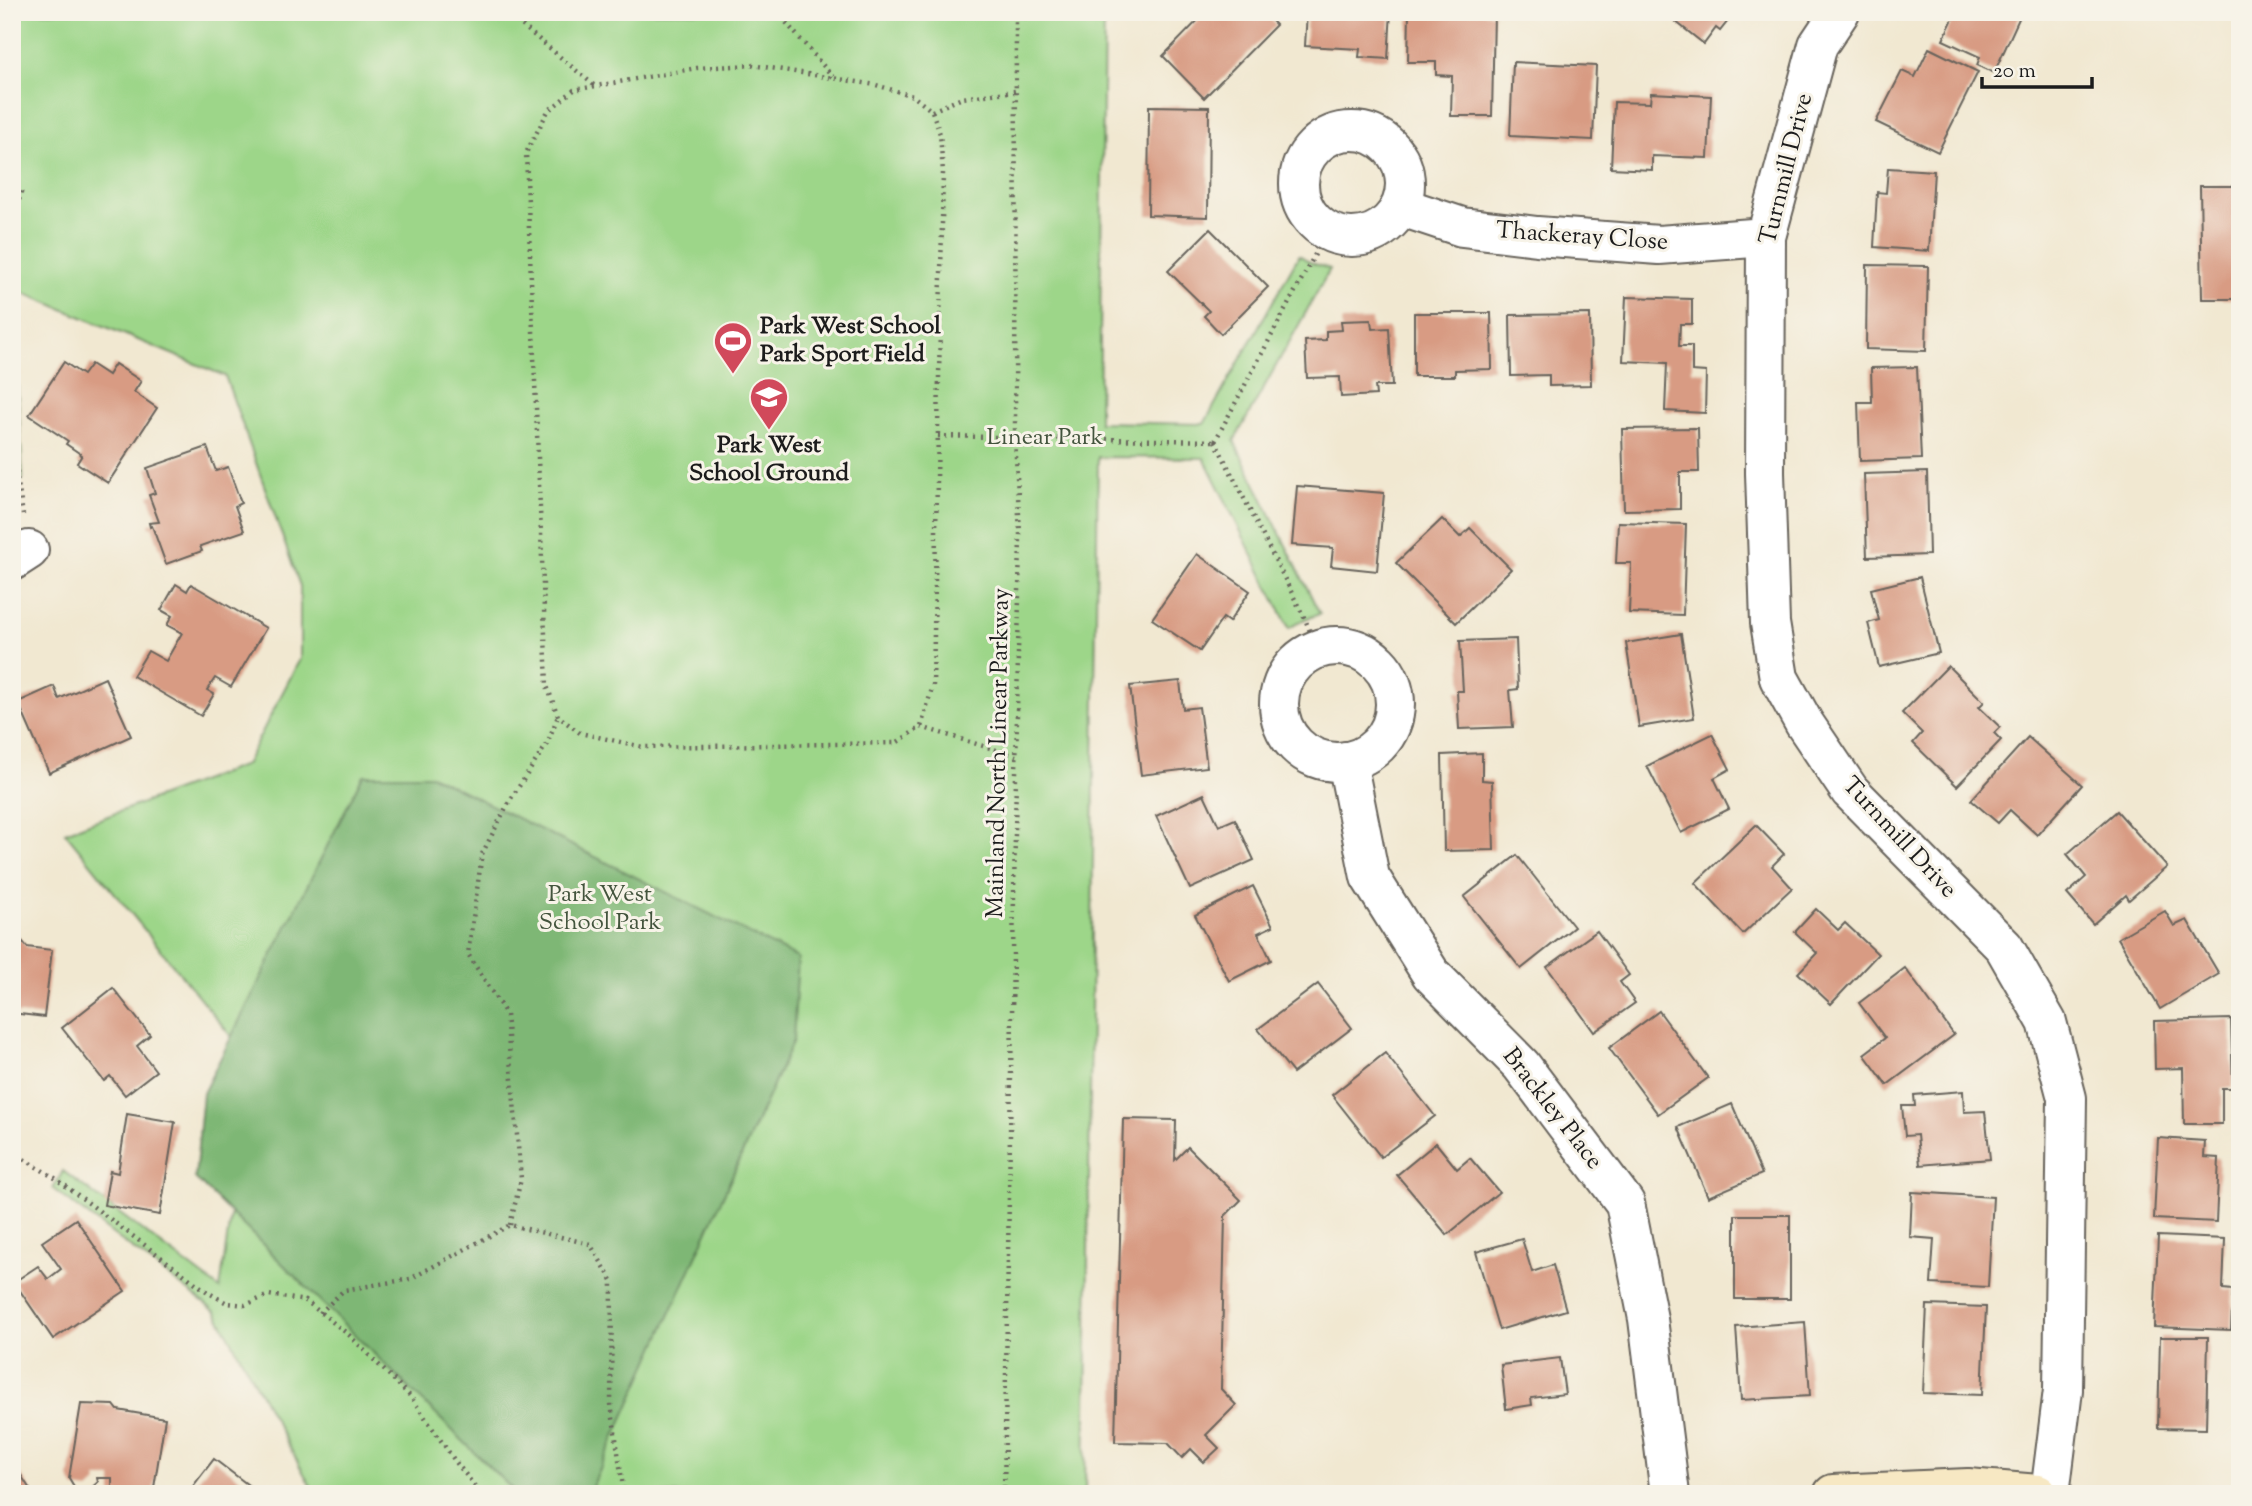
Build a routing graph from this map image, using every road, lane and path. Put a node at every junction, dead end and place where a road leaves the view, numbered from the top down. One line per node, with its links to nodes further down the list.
1 (506, 12): 6 (path)
2 (777, 12): 5 (path)
3 (1016, 12): 7 (path, Mainland North Linear Parkway)
4 (1840, 12): 13 (street, Turnmill Drive)
5 (834, 78): 6 (path); 8 (path)
6 (595, 86): 20 (path)
7 (1015, 91): 8 (path); 16 (path, Mainland North Linear Parkway)
8 (932, 111): 15 (path)
9 (22, 189): 11 (path)
10 (1402, 207): 12 (street); 12 (street); 13 (street, Thackeray Close)
11 (12, 227)
12 (1327, 232): 17 (path)
13 (1766, 237): 33 (street, Turnmill Drive)
14 (12, 423): 18 (path)
15 (938, 436): 16 (path); 21 (path)
16 (1016, 438): 17 (path); 22 (path, Mainland North Linear Parkway)
17 (1215, 441): 19 (path)
18 (21, 556)
19 (1317, 649): 23 (street); 23 (street)
20 (558, 716): 21 (path); 25 (path)
21 (921, 727): 22 (path)
22 (1016, 756): 29 (path, Mainland North Linear Parkway)
23 (1347, 761): 30 (street, Brackley Place)
24 (12, 1152): 26 (path)
25 (510, 1226): 26 (path); 28 (path)
26 (320, 1313): 27 (path)
27 (481, 1494)
28 (624, 1494)
29 (1004, 1494)
30 (1670, 1494)
31 (1833, 1494): 32 (street)
32 (2038, 1494)
33 (2050, 1494)

